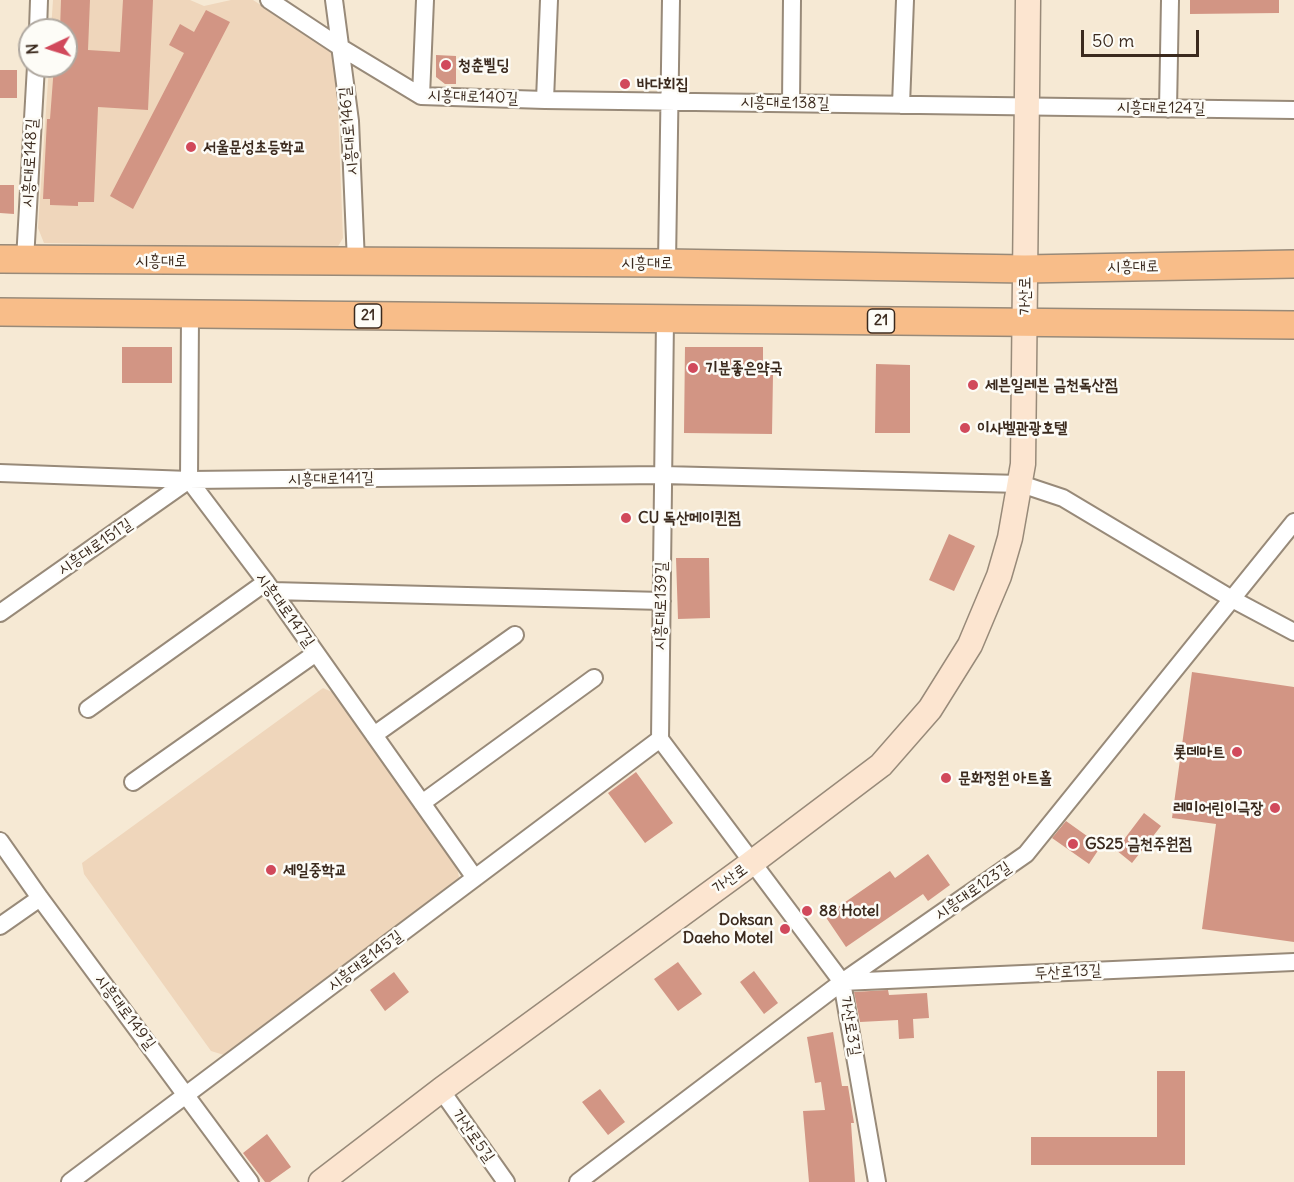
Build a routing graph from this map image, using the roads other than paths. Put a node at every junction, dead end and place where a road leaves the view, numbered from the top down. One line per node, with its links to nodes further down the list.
1 (39, 0): 11 (street)
2 (269, 0): 12 (street, 시흥대로140길)
3 (334, 0): 12 (street, 시흥대로146길)
4 (425, 0): 14 (street)
5 (549, 0): 15 (street)
6 (671, 0): 16 (street)
7 (792, 0): 17 (street)
8 (905, 0): 18 (street)
9 (1028, 0): 19 (main road, 가산로)
10 (1170, 0): 20 (street)
11 (38, 18)
12 (339, 47): 14 (street, 시흥대로140길); 23 (street, 시흥대로146길)
13 (35, 78): 22 (street, 시흥대로148길)
14 (421, 96): 15 (street, 시흥대로140길)
15 (545, 100): 16 (street, 시흥대로140길)
16 (669, 101): 17 (street, 시흥대로138길); 24 (street)
17 (791, 103): 18 (street, 시흥대로138길)
18 (901, 105): 19 (street)
19 (1027, 107): 20 (street, 시흥대로124길); 26 (main road, 가산로)
20 (1168, 108): 21 (street, 시흥대로124길)
21 (1294, 110)
22 (13, 259): 23 (main road, 시흥대로)
23 (356, 262): 24 (main road, 시흥대로)
24 (667, 263): 26 (main road, 시흥대로)
25 (1294, 264): 26 (main road, 시흥대로)
26 (1025, 269): 30 (main road, 가산로)
27 (0, 312): 28 (main road, 21)
28 (190, 314): 29 (main road, 21); 34 (street)
29 (665, 319): 30 (main road, 21); 33 (street, 시흥대로139길)
30 (1025, 323): 31 (main road, 21); 35 (main road, 가산로)
31 (1294, 325)
32 (0, 473): 34 (street, 시흥대로141길)
33 (663, 475): 34 (street, 시흥대로141길); 35 (street); 39 (street, 시흥대로139길)
34 (189, 480): 37 (street, 시흥대로147길); 40 (street, 시흥대로151길)
35 (1021, 484): 38 (street); 51 (main road, 가산로)
36 (1294, 522): 38 (street, 시흥대로123길)
37 (269, 587): 39 (street); 43 (street, 시흥대로147길); 45 (street)
38 (1232, 599): 41 (street); 56 (street, 시흥대로123길)
39 (662, 601): 47 (street, 시흥대로139길)
40 (0, 614)
41 (1294, 632)
42 (515, 635): 46 (street)
43 (316, 653): 46 (street, 시흥대로147길); 48 (street)
44 (594, 678): 49 (street)
45 (88, 709)
46 (374, 735): 49 (street, 시흥대로147길)
47 (660, 740): 51 (street); 52 (street, 시흥대로145길)
48 (133, 782)
49 (422, 803): 52 (street, 시흥대로147길)
50 (0, 841): 53 (street, 시흥대로149길)
51 (753, 862): 56 (street, 가산로3길); 57 (main road, 가산로)
52 (475, 878): 58 (street, 시흥대로145길)
53 (39, 898): 54 (street); 58 (street, 시흥대로149길)
54 (0, 926)
55 (1294, 962): 56 (street, 두산로13길)
56 (842, 982): 63 (street, 시흥대로123길); 64 (street, 가산로3길)
57 (441, 1090): 61 (main road, 가산로); 62 (street, 가산로5길)
58 (186, 1095): 59 (street, 시흥대로145길); 60 (street, 시흥대로149길)
59 (70, 1182)
60 (250, 1182)
61 (321, 1182)
62 (506, 1182)
63 (578, 1182)
64 (877, 1182)

